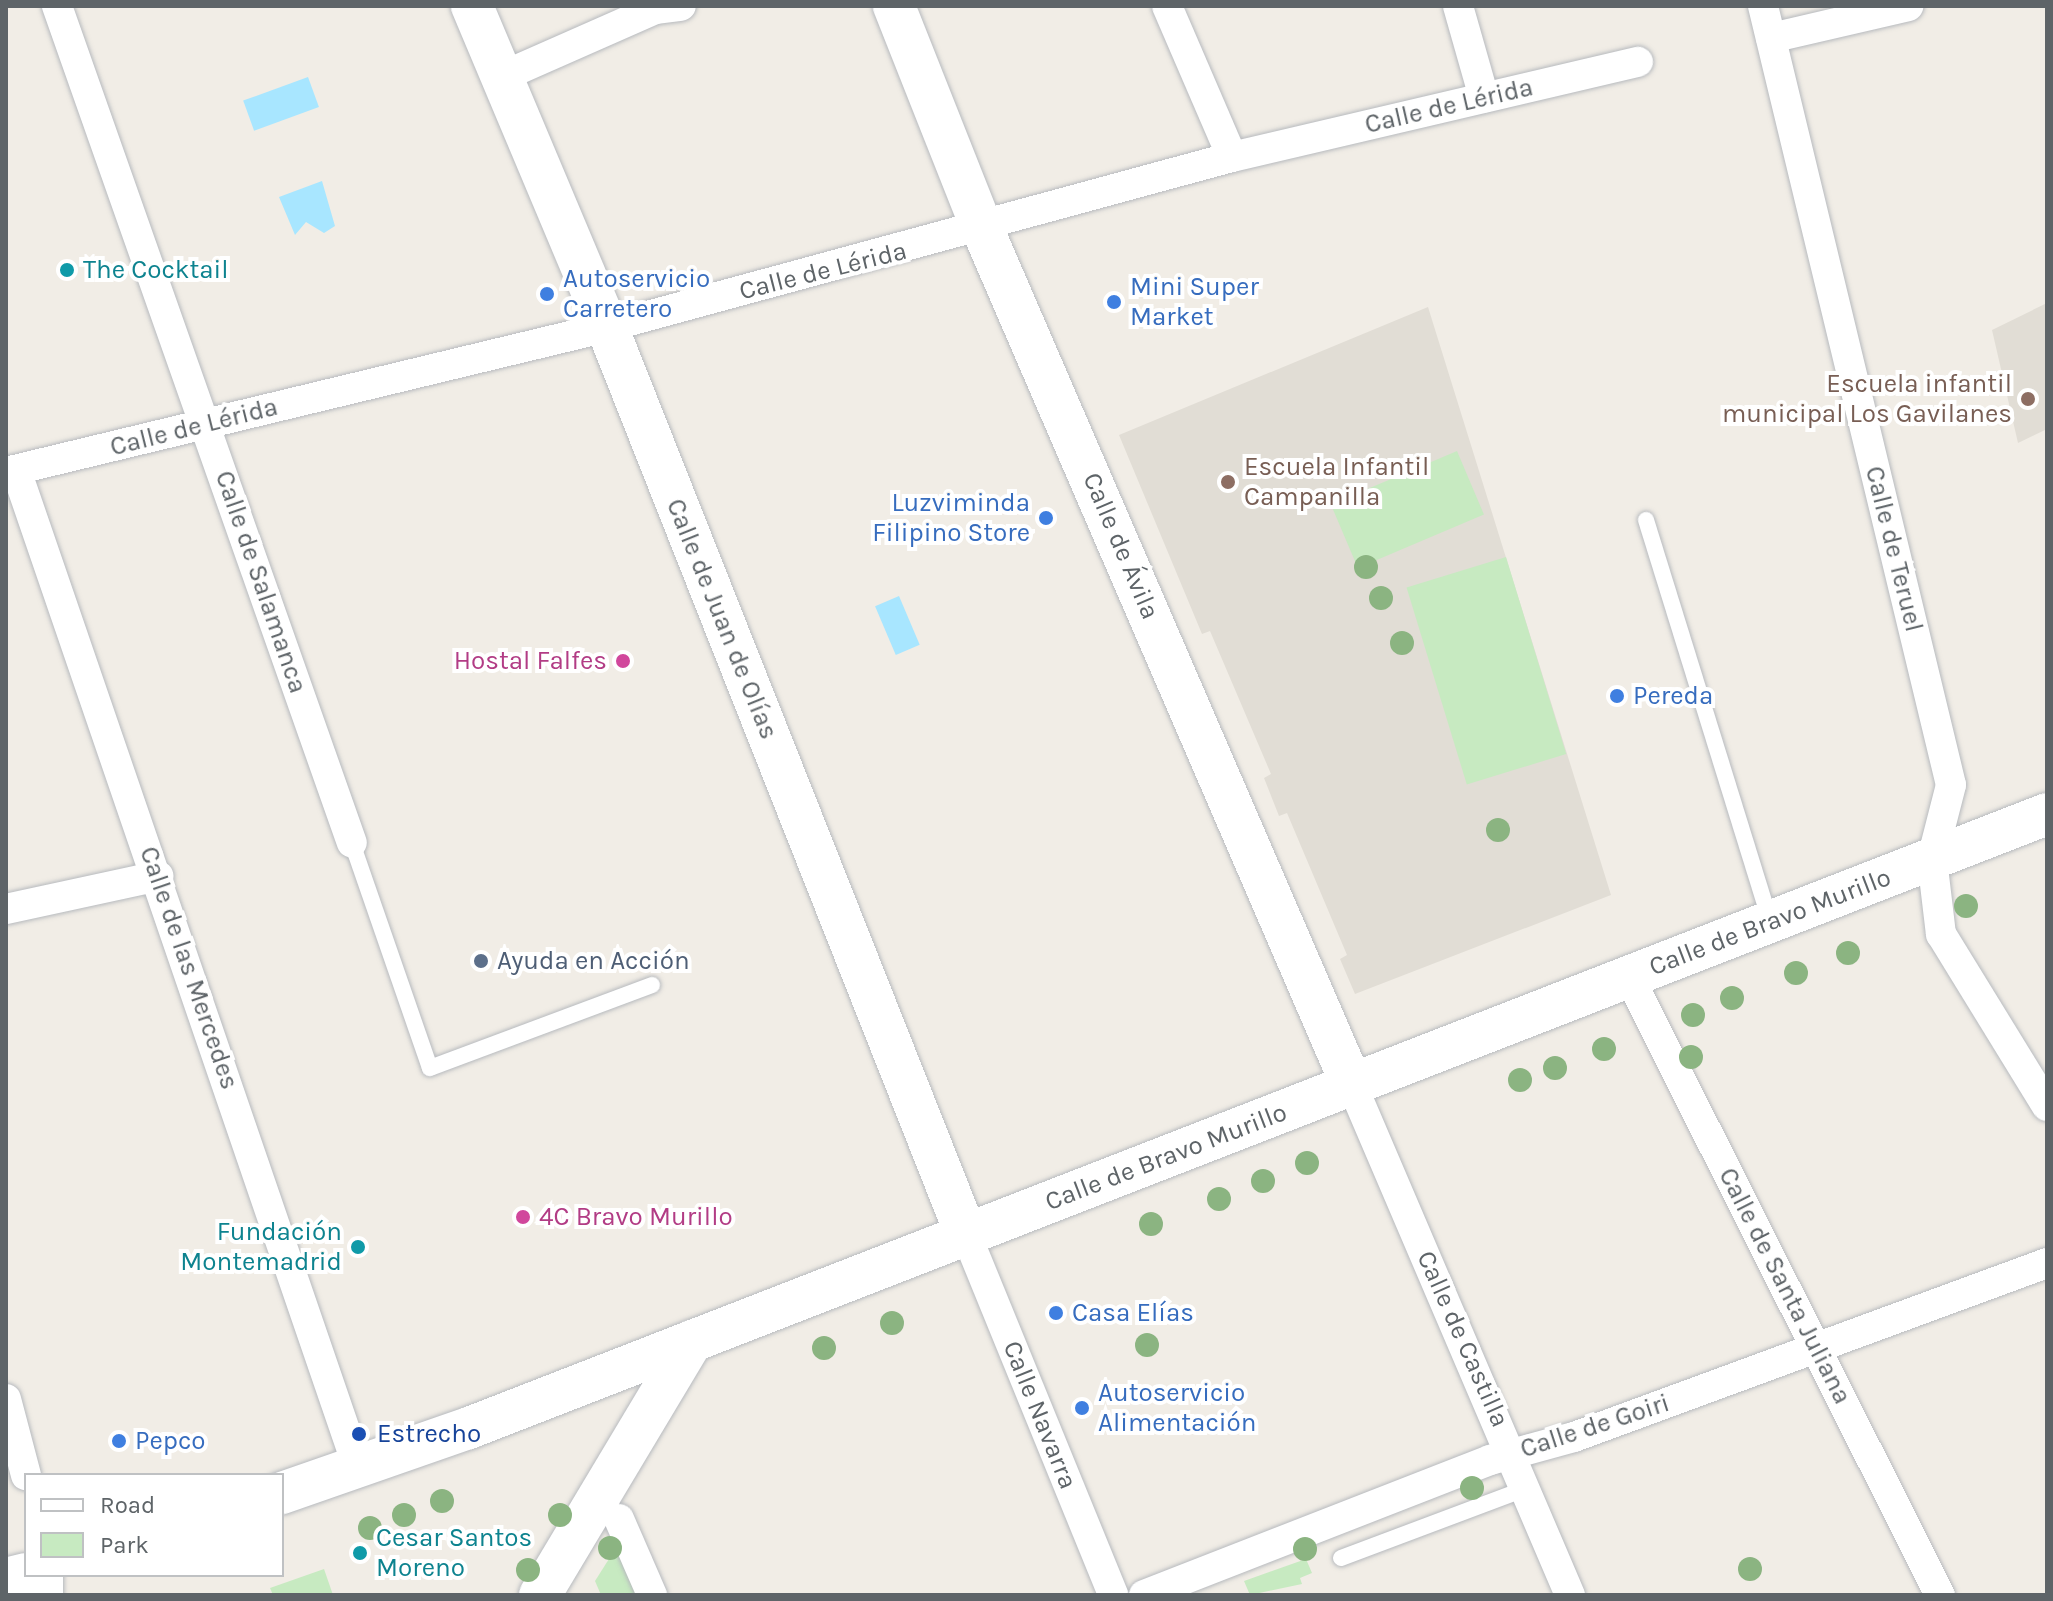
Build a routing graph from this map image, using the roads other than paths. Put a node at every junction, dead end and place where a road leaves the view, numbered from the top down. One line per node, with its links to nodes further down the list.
1 (57, 6): 16 (street, Calle de Salamanca)
2 (472, 6): 11 (main road, Calle de Juan de Olías)
3 (894, 6): 14 (main road, Calle de Ávila)
4 (1167, 6): 13 (street)
5 (1458, 6): 12 (street)
6 (1763, 6): 9 (street, Calle de Teruel)
7 (1908, 6): 9 (street)
8 (668, 8): 11 (street)
9 (1771, 38): 21 (street, Calle de Teruel)
10 (1638, 62): 12 (street, Calle de Lérida)
11 (501, 77): 15 (main road, Calle de Juan de Olías)
12 (1484, 97): 13 (street, Calle de Lérida)
13 (1232, 157): 14 (street, Calle de Lérida)
14 (982, 228): 15 (street, Calle de Lérida); 27 (main road, Calle de Ávila)
15 (607, 327): 16 (street, Calle de Lérida); 29 (main road, Calle de Juan de Olías)
16 (207, 424): 17 (street, Calle de Lérida); 20 (street, Calle de Salamanca)
17 (11, 471): 22 (street, Calle de las Mercedes)
18 (1646, 520): 24 (lane)
19 (2047, 814): 21 (main road, Calle de Bravo Murillo)
20 (352, 843): 26 (lane, Calle de Salamanca)
21 (1932, 859): 24 (main road, Calle de Bravo Murillo); 28 (street)
22 (158, 876): 23 (street); 35 (street, Calle de las Mercedes)
23 (6, 909)
24 (1771, 921): 25 (main road, Calle de Bravo Murillo)
25 (1629, 977): 27 (main road, Calle de Bravo Murillo); 32 (street, Calle de Santa Juliana)
26 (652, 985)
27 (1352, 1085): 29 (main road, Calle de Bravo Murillo); 34 (street, Calle de Castilla)
28 (2047, 1106)
29 (966, 1234): 31 (main road, Calle de Bravo Murillo); 43 (street, Calle Navarra)
30 (2047, 1263): 32 (street, Calle de Goiri)
31 (692, 1341): 35 (main road, Calle de Bravo Murillo); 41 (main road)
32 (1817, 1348): 34 (street, Calle de Goiri); 46 (street, Calle de Santa Juliana)
33 (6, 1399): 36 (street)
34 (1514, 1454): 37 (street, Calle de Castilla); 44 (street, Calle de Goiri)
35 (358, 1468): 38 (main road, Calle de Bravo Murillo)
36 (25, 1473)
37 (1527, 1488): 40 (lane); 45 (street, Calle de Castilla)
38 (284, 1492)
39 (619, 1519): 42 (street)
40 (1341, 1558)
41 (540, 1595)
42 (652, 1595)
43 (1113, 1595)
44 (1144, 1595)
45 (1570, 1595)
46 (1940, 1595)

